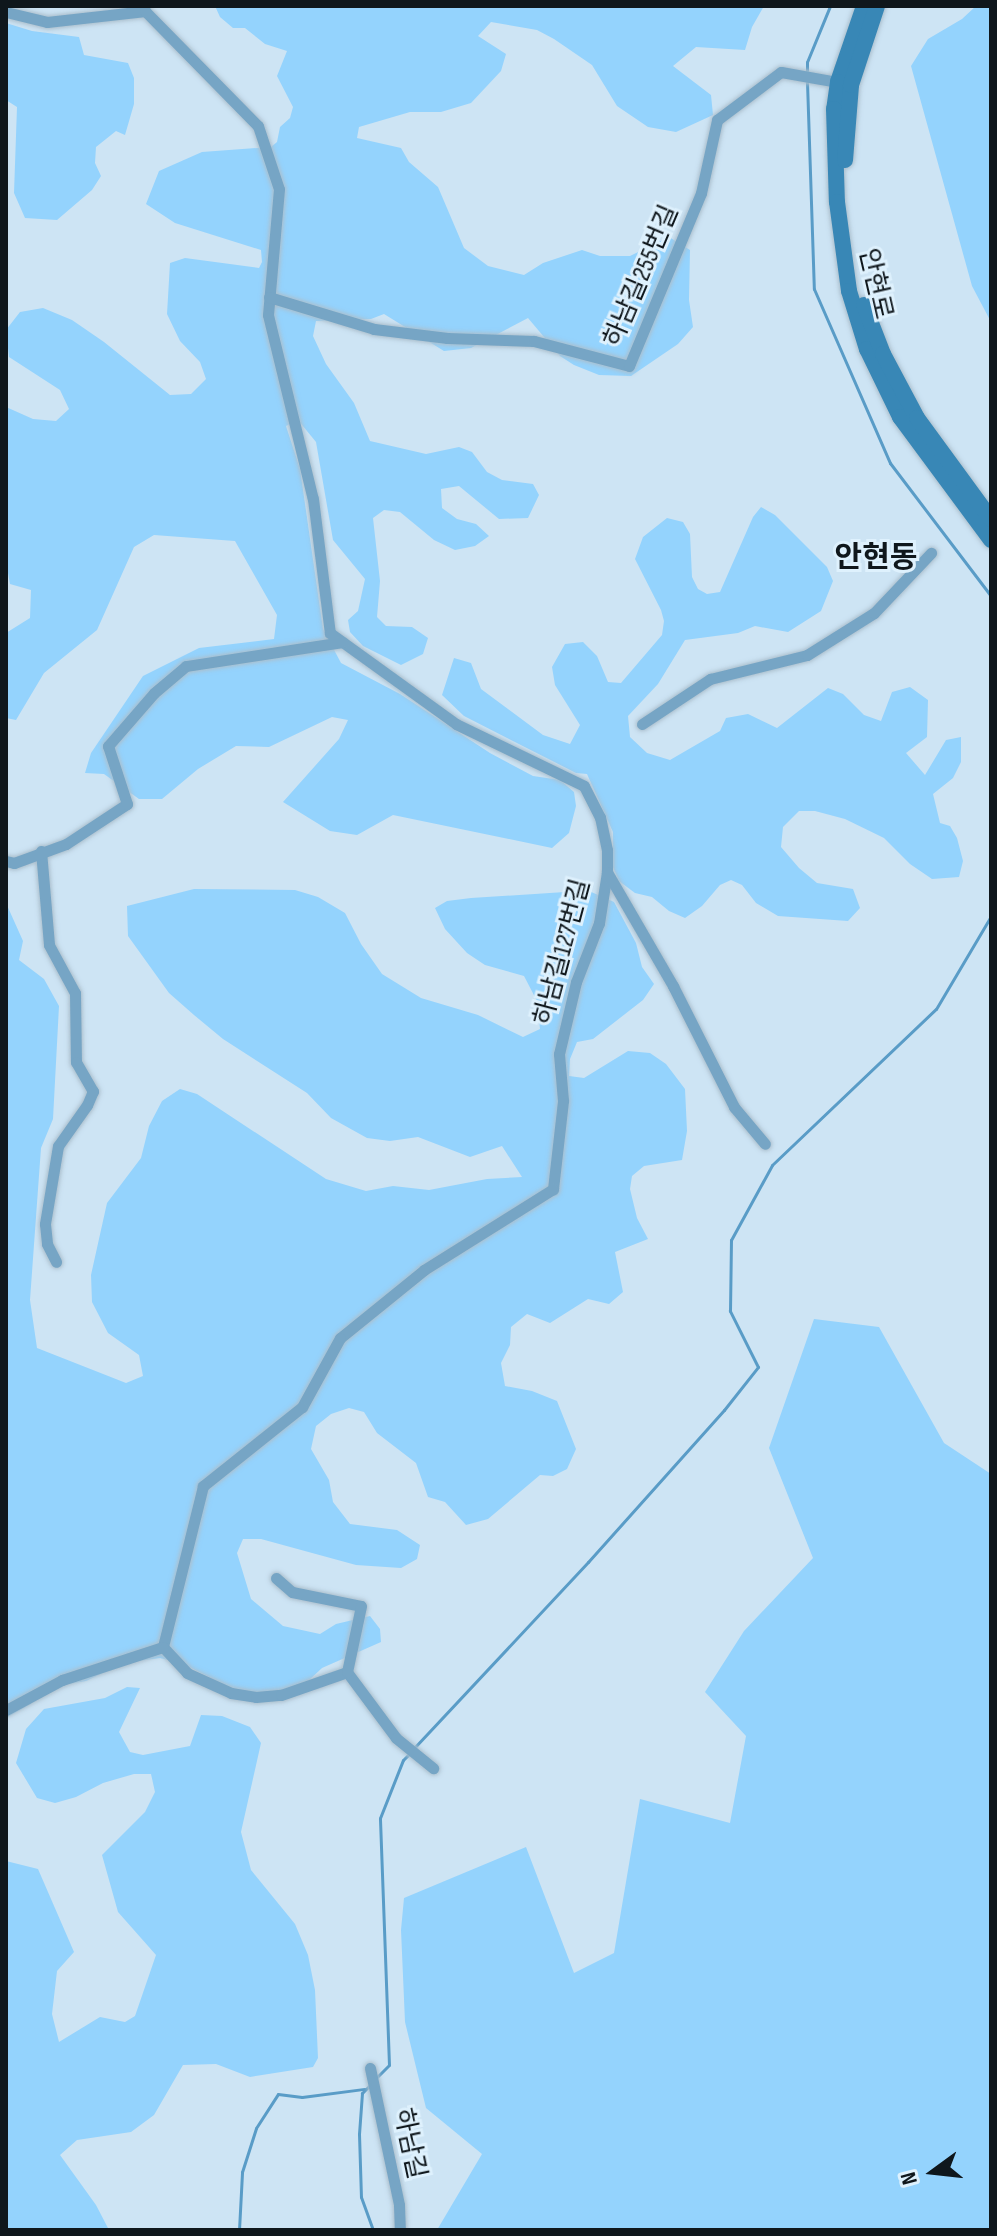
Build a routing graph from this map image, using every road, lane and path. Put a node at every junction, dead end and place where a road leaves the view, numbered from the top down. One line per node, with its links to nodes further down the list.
1 (864, 6): 4 (street, 안현로)
2 (877, 6): 4 (street, 안현로)
3 (6, 12): 5 (street)
4 (844, 84): 5 (street, 하남길255번길); 6 (street, 안현로); 7 (street, 안현로)
5 (269, 297): 9 (street)
6 (991, 519)
7 (991, 540)
8 (931, 553): 10 (street)
9 (342, 642): 11 (street); 13 (street, 하남길127번길)
10 (642, 724)
11 (41, 851): 12 (street); 15 (street)
12 (6, 861)
13 (607, 872): 14 (street); 17 (street, 하남길127번길)
14 (765, 1144)
15 (56, 1262)
16 (276, 1578): 18 (street)
17 (163, 1647): 18 (street); 19 (street)
18 (347, 1672): 20 (street)
19 (6, 1710)
20 (433, 1768)
21 (370, 2068): 22 (street, 하남길)
22 (400, 2230)

